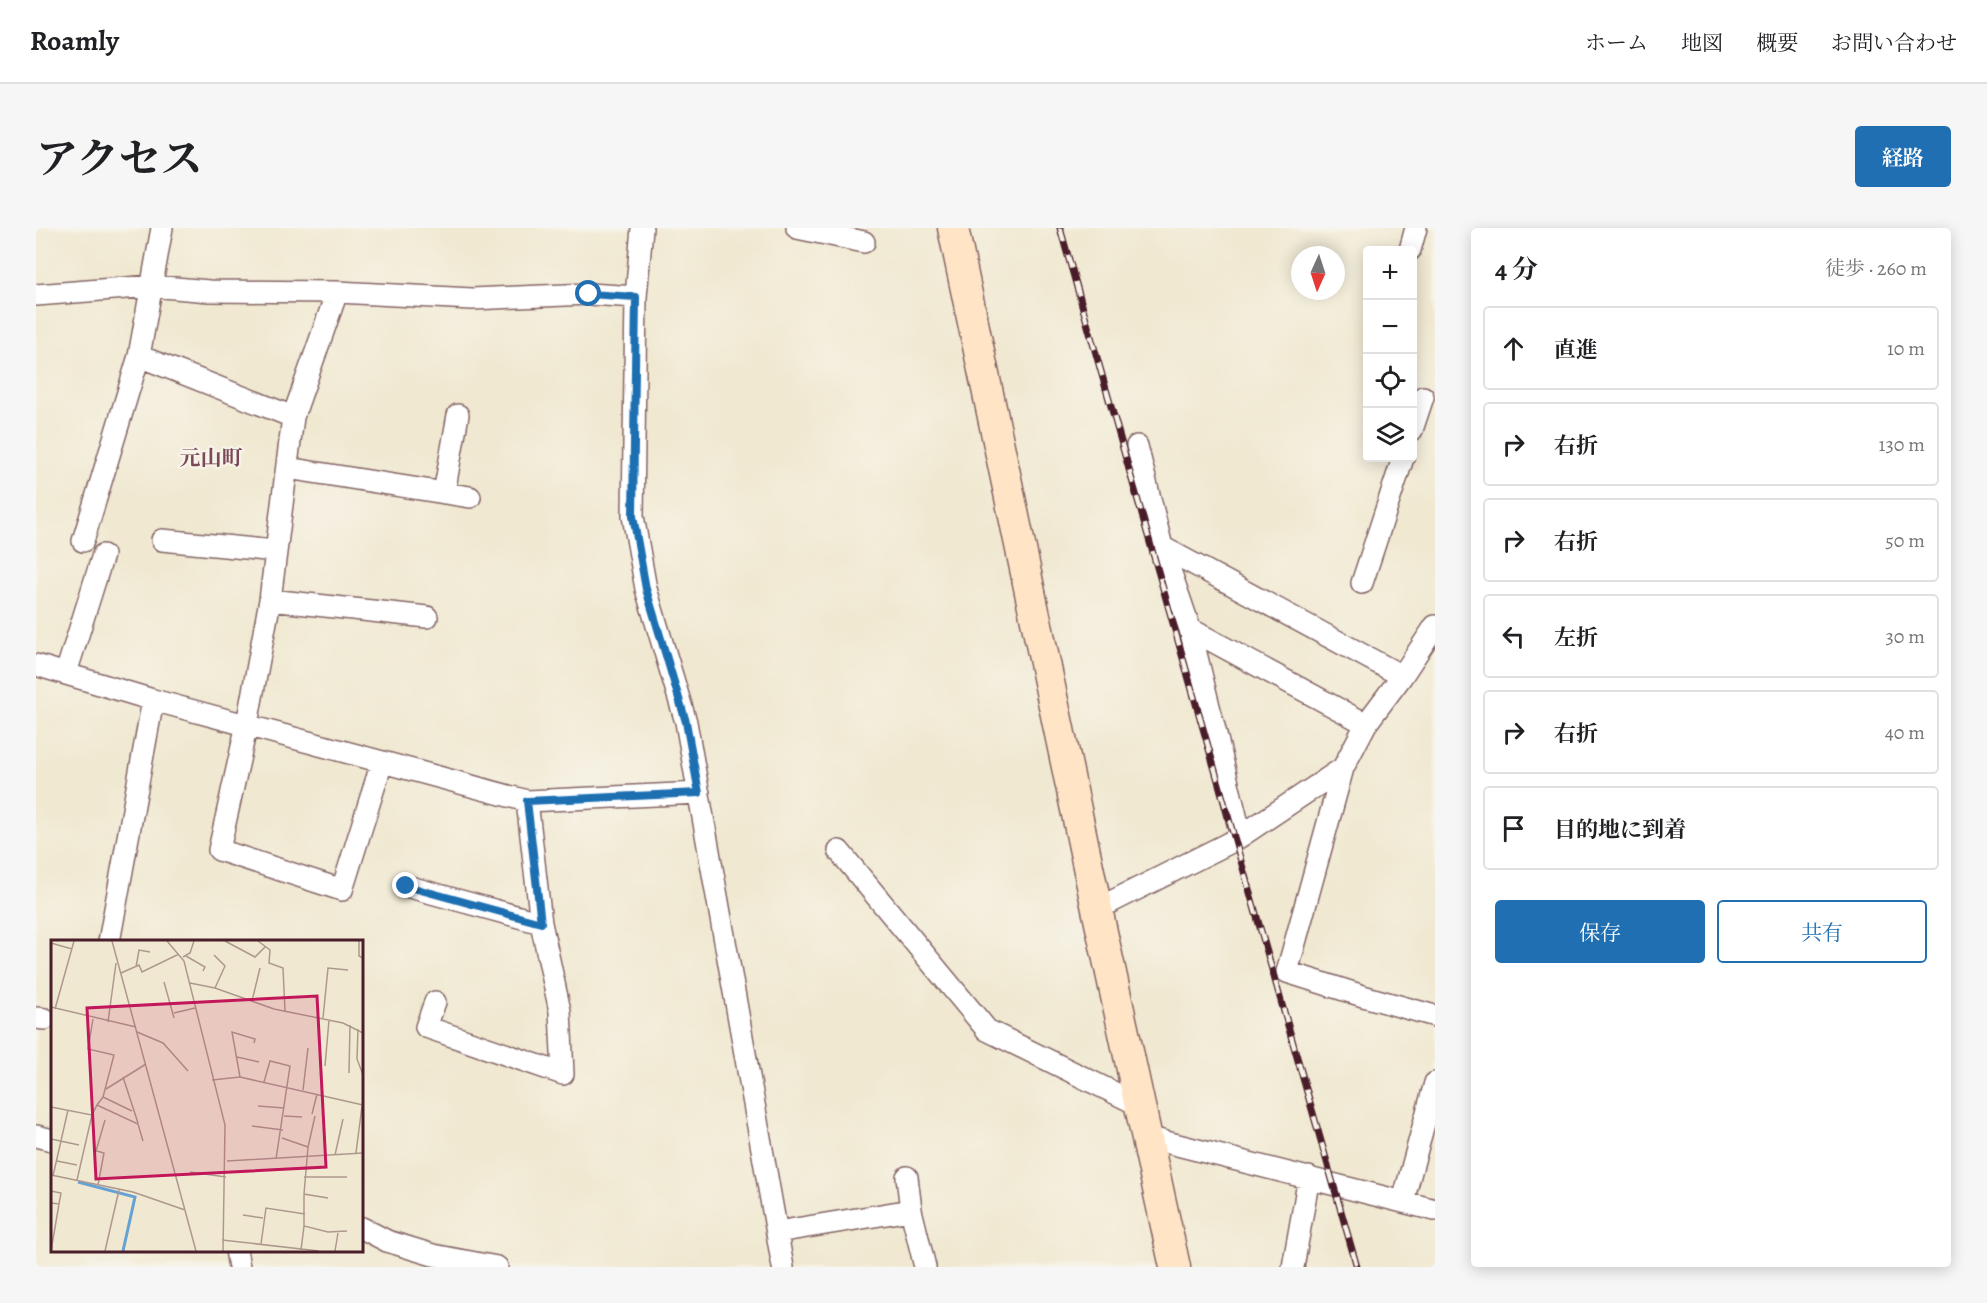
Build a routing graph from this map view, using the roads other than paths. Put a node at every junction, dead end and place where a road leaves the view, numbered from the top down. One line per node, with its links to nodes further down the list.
1 (162, 228): 8 (street)
2 (642, 228): 11 (street)
3 (797, 228): 6 (street)
4 (953, 228): 45 (street)
5 (1416, 228): 7 (street)
6 (864, 242)
7 (1411, 246)
8 (152, 286): 9 (street); 10 (street); 12 (street)
9 (337, 292): 11 (street); 15 (street)
10 (36, 295)
11 (636, 297): 40 (street)
12 (139, 356): 15 (street); 23 (street)
13 (1424, 397): 16 (street)
14 (458, 415): 20 (street)
15 (293, 417): 19 (street)
16 (1417, 418)
17 (1137, 446): 24 (street)
18 (1402, 462): 27 (street)
19 (287, 468): 20 (street); 25 (street)
20 (444, 493): 21 (street)
21 (470, 497)
22 (162, 540): 25 (street)
23 (83, 542)
24 (1162, 548): 31 (street); 34 (street)
25 (276, 551): 28 (street)
26 (103, 555): 33 (street)
27 (1362, 583)
28 (270, 600): 29 (street); 36 (street)
29 (427, 617)
30 (1435, 626): 34 (street)
31 (1190, 629): 37 (street); 42 (street)
32 (36, 665): 33 (street)
33 (66, 673): 35 (street)
34 (1402, 676): 37 (street)
35 (153, 700): 36 (street); 47 (street)
36 (247, 724): 38 (street); 38 (street)
37 (1366, 724): 39 (street)
38 (382, 762): 41 (street)
39 (1343, 768): 42 (street); 49 (street)
40 (699, 793): 41 (street); 61 (street)
41 (527, 801): 46 (street)
42 (1241, 836): 45 (street)
43 (839, 851): 51 (street)
44 (406, 886): 46 (street)
45 (1097, 909): 51 (street)
46 (541, 923): 48 (street)
47 (109, 940)
48 (435, 1002)
49 (1435, 1016)
50 (1435, 1083): 57 (street)
51 (1139, 1104): 53 (street)
52 (36, 1136): 54 (street)
53 (1146, 1137): 56 (street); 68 (street)
54 (51, 1140)
55 (907, 1177): 58 (street)
56 (1309, 1177): 57 (street); 69 (street)
57 (1403, 1201): 59 (street)
58 (911, 1210): 61 (street); 67 (street)
59 (1435, 1210)
60 (363, 1229): 63 (street)
61 (777, 1232): 66 (street)
62 (236, 1252): 64 (street)
63 (431, 1261): 65 (street)
64 (239, 1267)
65 (497, 1267)
66 (783, 1267)
67 (925, 1267)
68 (1175, 1267)
69 (1293, 1267)

